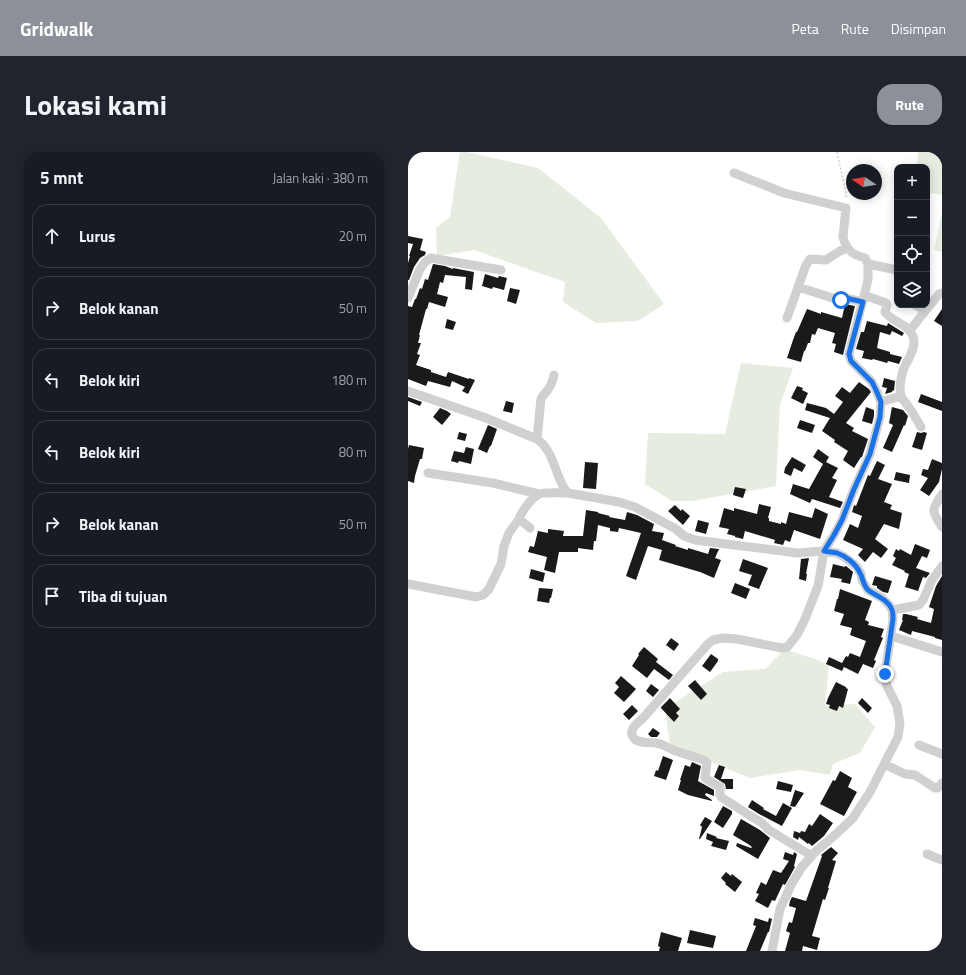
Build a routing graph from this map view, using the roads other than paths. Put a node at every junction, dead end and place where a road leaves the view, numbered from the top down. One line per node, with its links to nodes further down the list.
1 (734, 173): 2 (street)
2 (847, 248): 3 (street); 6 (street)
3 (868, 264): 4 (street); 9 (street)
4 (894, 269)
5 (500, 270): 8 (street)
6 (798, 287): 9 (street); 12 (street)
7 (942, 293): 11 (street)
8 (408, 298)
9 (863, 298): 13 (street); 17 (street)
10 (921, 308): 11 (street)
11 (925, 310): 13 (street)
12 (786, 318)
13 (910, 330): 16 (street)
14 (554, 375): 19 (street)
15 (408, 391): 19 (street)
16 (901, 396): 17 (street); 18 (street)
17 (881, 402): 27 (street)
18 (922, 427)
19 (537, 439): 21 (street)
20 (428, 473): 22 (street)
21 (568, 493): 22 (street); 27 (street)
22 (539, 494): 24 (street)
23 (942, 494): 25 (street)
24 (519, 519): 26 (street); 29 (street)
25 (942, 527)
26 (530, 528)
27 (824, 551): 30 (street); 38 (street)
28 (942, 566): 30 (street)
29 (408, 584)
30 (892, 610): 31 (street)
31 (891, 636): 32 (street); 35 (street)
32 (942, 652)
33 (919, 745): 34 (street)
34 (942, 754)
35 (884, 764): 36 (street); 38 (street)
36 (942, 783)
37 (927, 854): 39 (street)
38 (812, 856): 40 (street)
39 (942, 860)
40 (772, 951)

